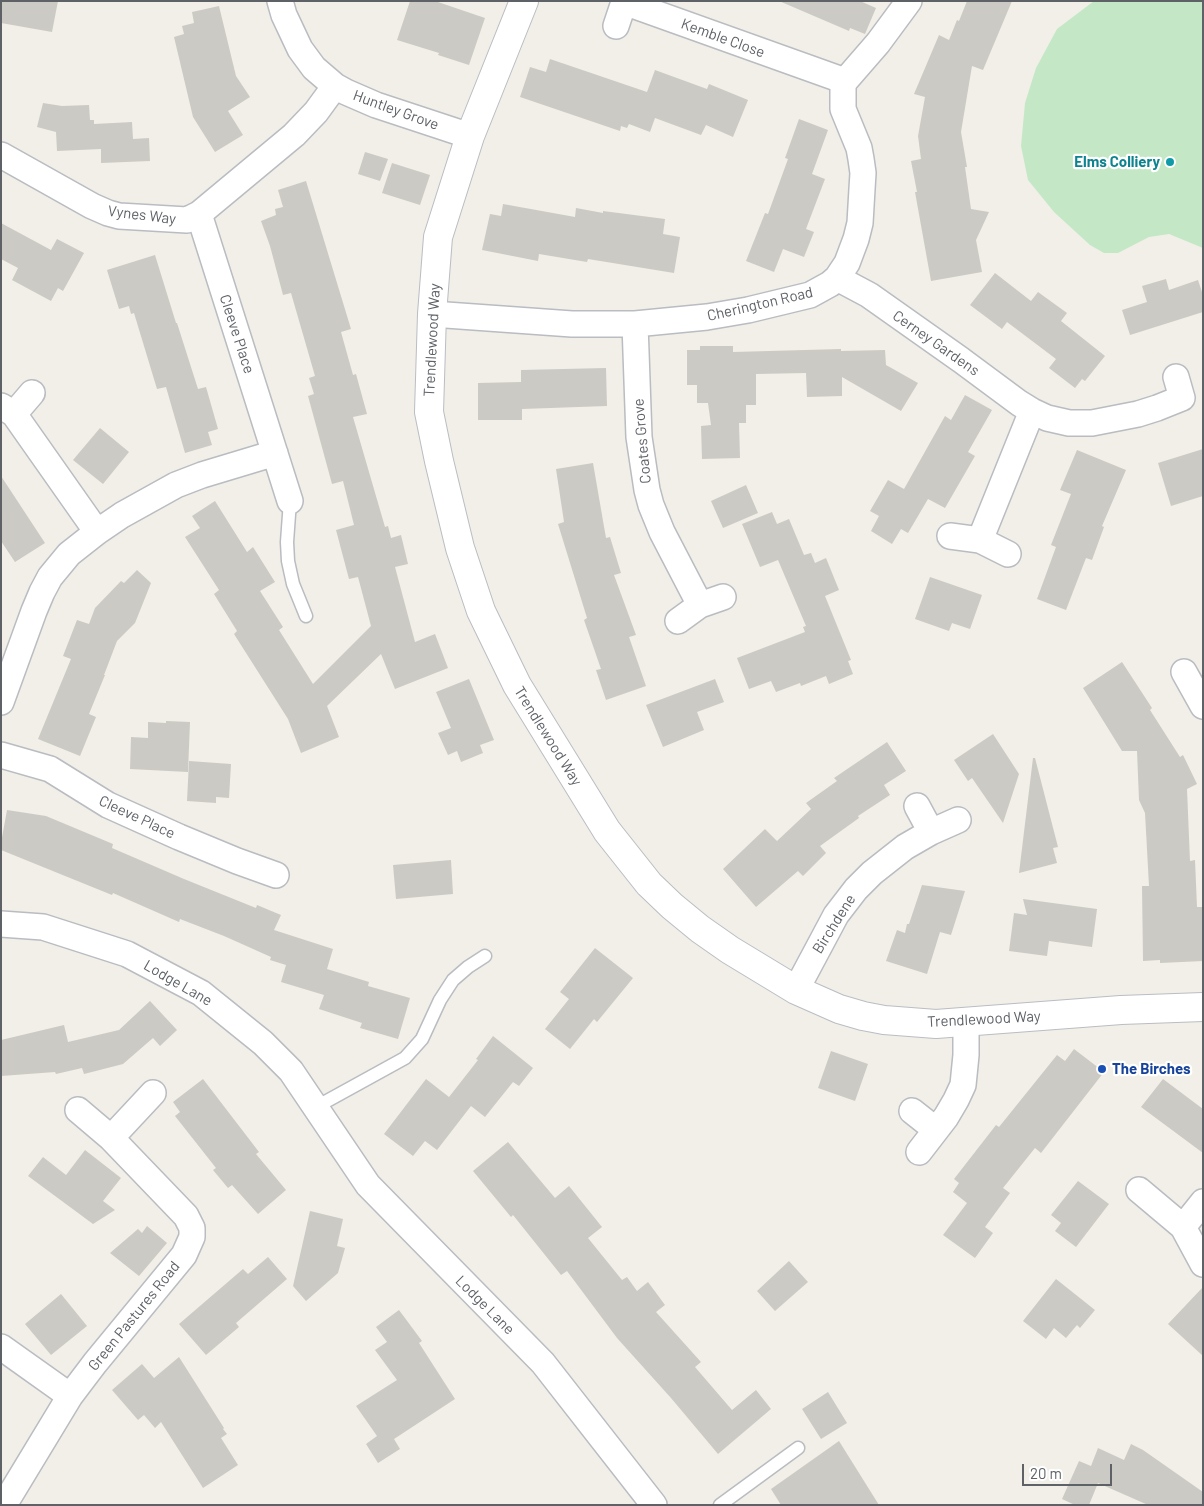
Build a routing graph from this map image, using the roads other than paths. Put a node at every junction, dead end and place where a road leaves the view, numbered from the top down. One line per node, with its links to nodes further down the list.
1 (280, 1): 6 (street, Huntley Grove)
2 (524, 1): 7 (street, Trendlewood Way)
3 (909, 1): 5 (street)
4 (616, 26): 5 (street, Kemble Close)
5 (845, 81): 10 (street, Cherington Road)
6 (335, 86): 7 (street, Huntley Grove); 9 (street, Vynes Way)
7 (470, 136): 11 (street, Trendlewood Way)
8 (1, 155): 9 (street, Vynes Way)
9 (199, 214): 17 (street, Cleeve Place)
10 (837, 278): 12 (street, Cherington Road); 16 (street, Cerney Gardens)
11 (432, 314): 12 (street, Cherington Road); 35 (street, Trendlewood Way)
12 (635, 324): 24 (street, Coates Grove)
13 (1176, 377): 16 (street, Cerney Gardens)
14 (32, 393): 15 (street)
15 (8, 410): 19 (street)
16 (1032, 411): 21 (street)
17 (275, 453): 18 (street, Cleeve Place); 19 (street)
18 (290, 501): 23 (lane)
19 (97, 532): 27 (street)
20 (950, 536): 21 (street)
21 (980, 540): 22 (street)
22 (1008, 554)
23 (306, 616)
24 (678, 621)
25 (1184, 672): 26 (street)
26 (1201, 700)
27 (1, 702)
28 (1, 755): 32 (street, Cleeve Place)
29 (917, 806): 31 (street)
30 (958, 820): 31 (street, Birchdene)
31 (930, 832): 35 (street, Birchdene)
32 (276, 875)
33 (1, 924): 39 (street, Lodge Lane)
34 (485, 956): 39 (lane)
35 (796, 990): 37 (street, Trendlewood Way)
36 (1203, 1007): 37 (street, Trendlewood Way)
37 (966, 1022): 42 (street)
38 (153, 1093): 43 (street)
39 (316, 1108): 53 (street, Lodge Lane)
40 (78, 1110): 43 (street, Green Pastures Road)
41 (912, 1112): 42 (street)
42 (936, 1130): 44 (street)
43 (112, 1138): 50 (street, Green Pastures Road)
44 (919, 1152)
45 (1139, 1190): 47 (street)
46 (1202, 1203): 47 (street)
47 (1183, 1227): 48 (street)
48 (1203, 1264)
49 (1, 1347): 50 (street)
50 (70, 1396): 52 (street, Green Pastures Road)
51 (798, 1448): 54 (lane)
52 (4, 1505)
53 (654, 1505)
54 (720, 1505)

